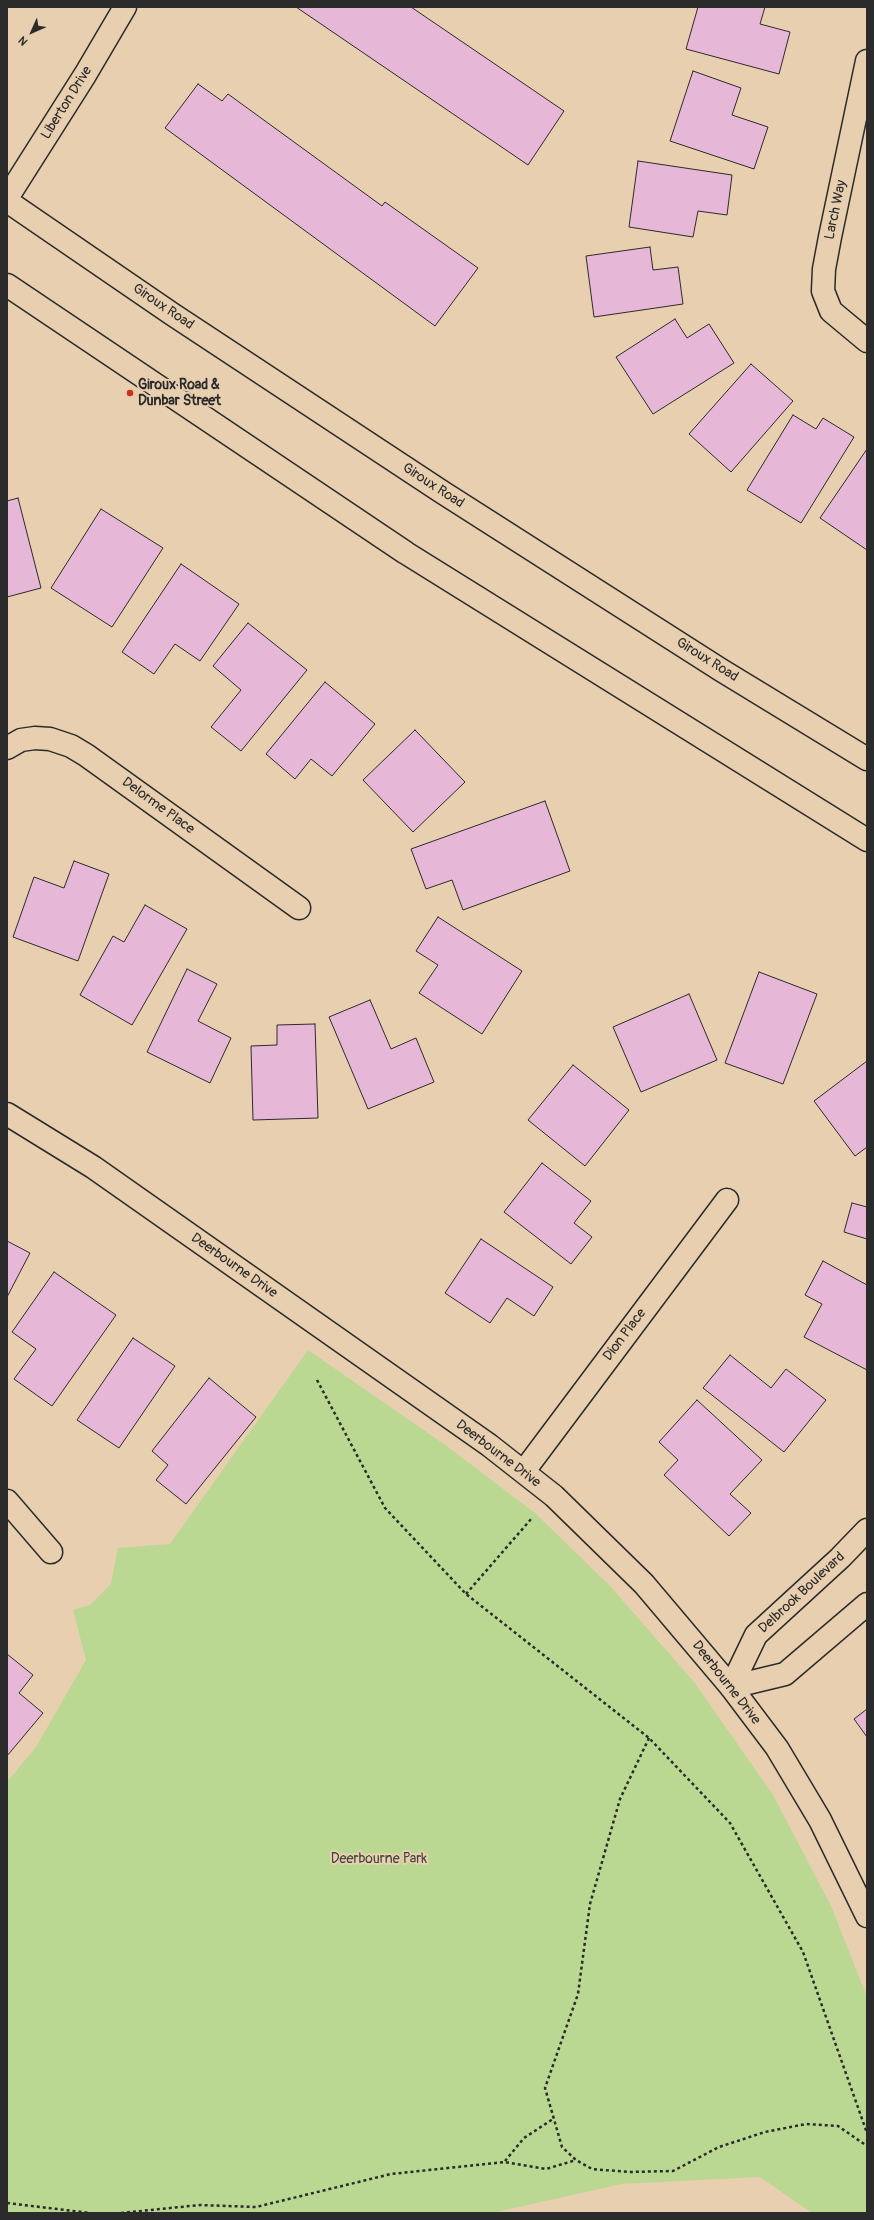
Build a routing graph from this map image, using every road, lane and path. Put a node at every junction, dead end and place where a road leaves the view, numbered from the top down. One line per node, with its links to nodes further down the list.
1 (125, 7): 3 (street, Liberton Drive)
2 (867, 61): 5 (street, Larch Way)
3 (7, 199): 7 (street, Giroux Road)
4 (7, 285): 8 (street)
5 (867, 342)
6 (7, 748): 9 (street, Delorme Place)
7 (867, 759)
8 (867, 840)
9 (299, 908)
10 (7, 1114): 13 (street, Deerbourne Drive)
11 (727, 1200): 13 (street, Dion Place)
12 (317, 1380): 18 (path)
13 (524, 1471): 20 (street, Deerbourne Drive)
14 (7, 1501): 17 (street)
15 (532, 1518): 18 (path)
16 (867, 1530): 20 (street, Delbrook Boulevard)
17 (51, 1552)
18 (466, 1594): 21 (path)
19 (867, 1604): 20 (street)
20 (731, 1687): 22 (street, Deerbourne Drive)
21 (649, 1738): 23 (path); 24 (path)
22 (867, 1916)
23 (553, 2120): 26 (path); 27 (path)
24 (867, 2133)
25 (867, 2146): 26 (path)
26 (576, 2160): 27 (path)
27 (505, 2162): 30 (path)
28 (7, 2203): 29 (path)
29 (90, 2213)
30 (121, 2213)

